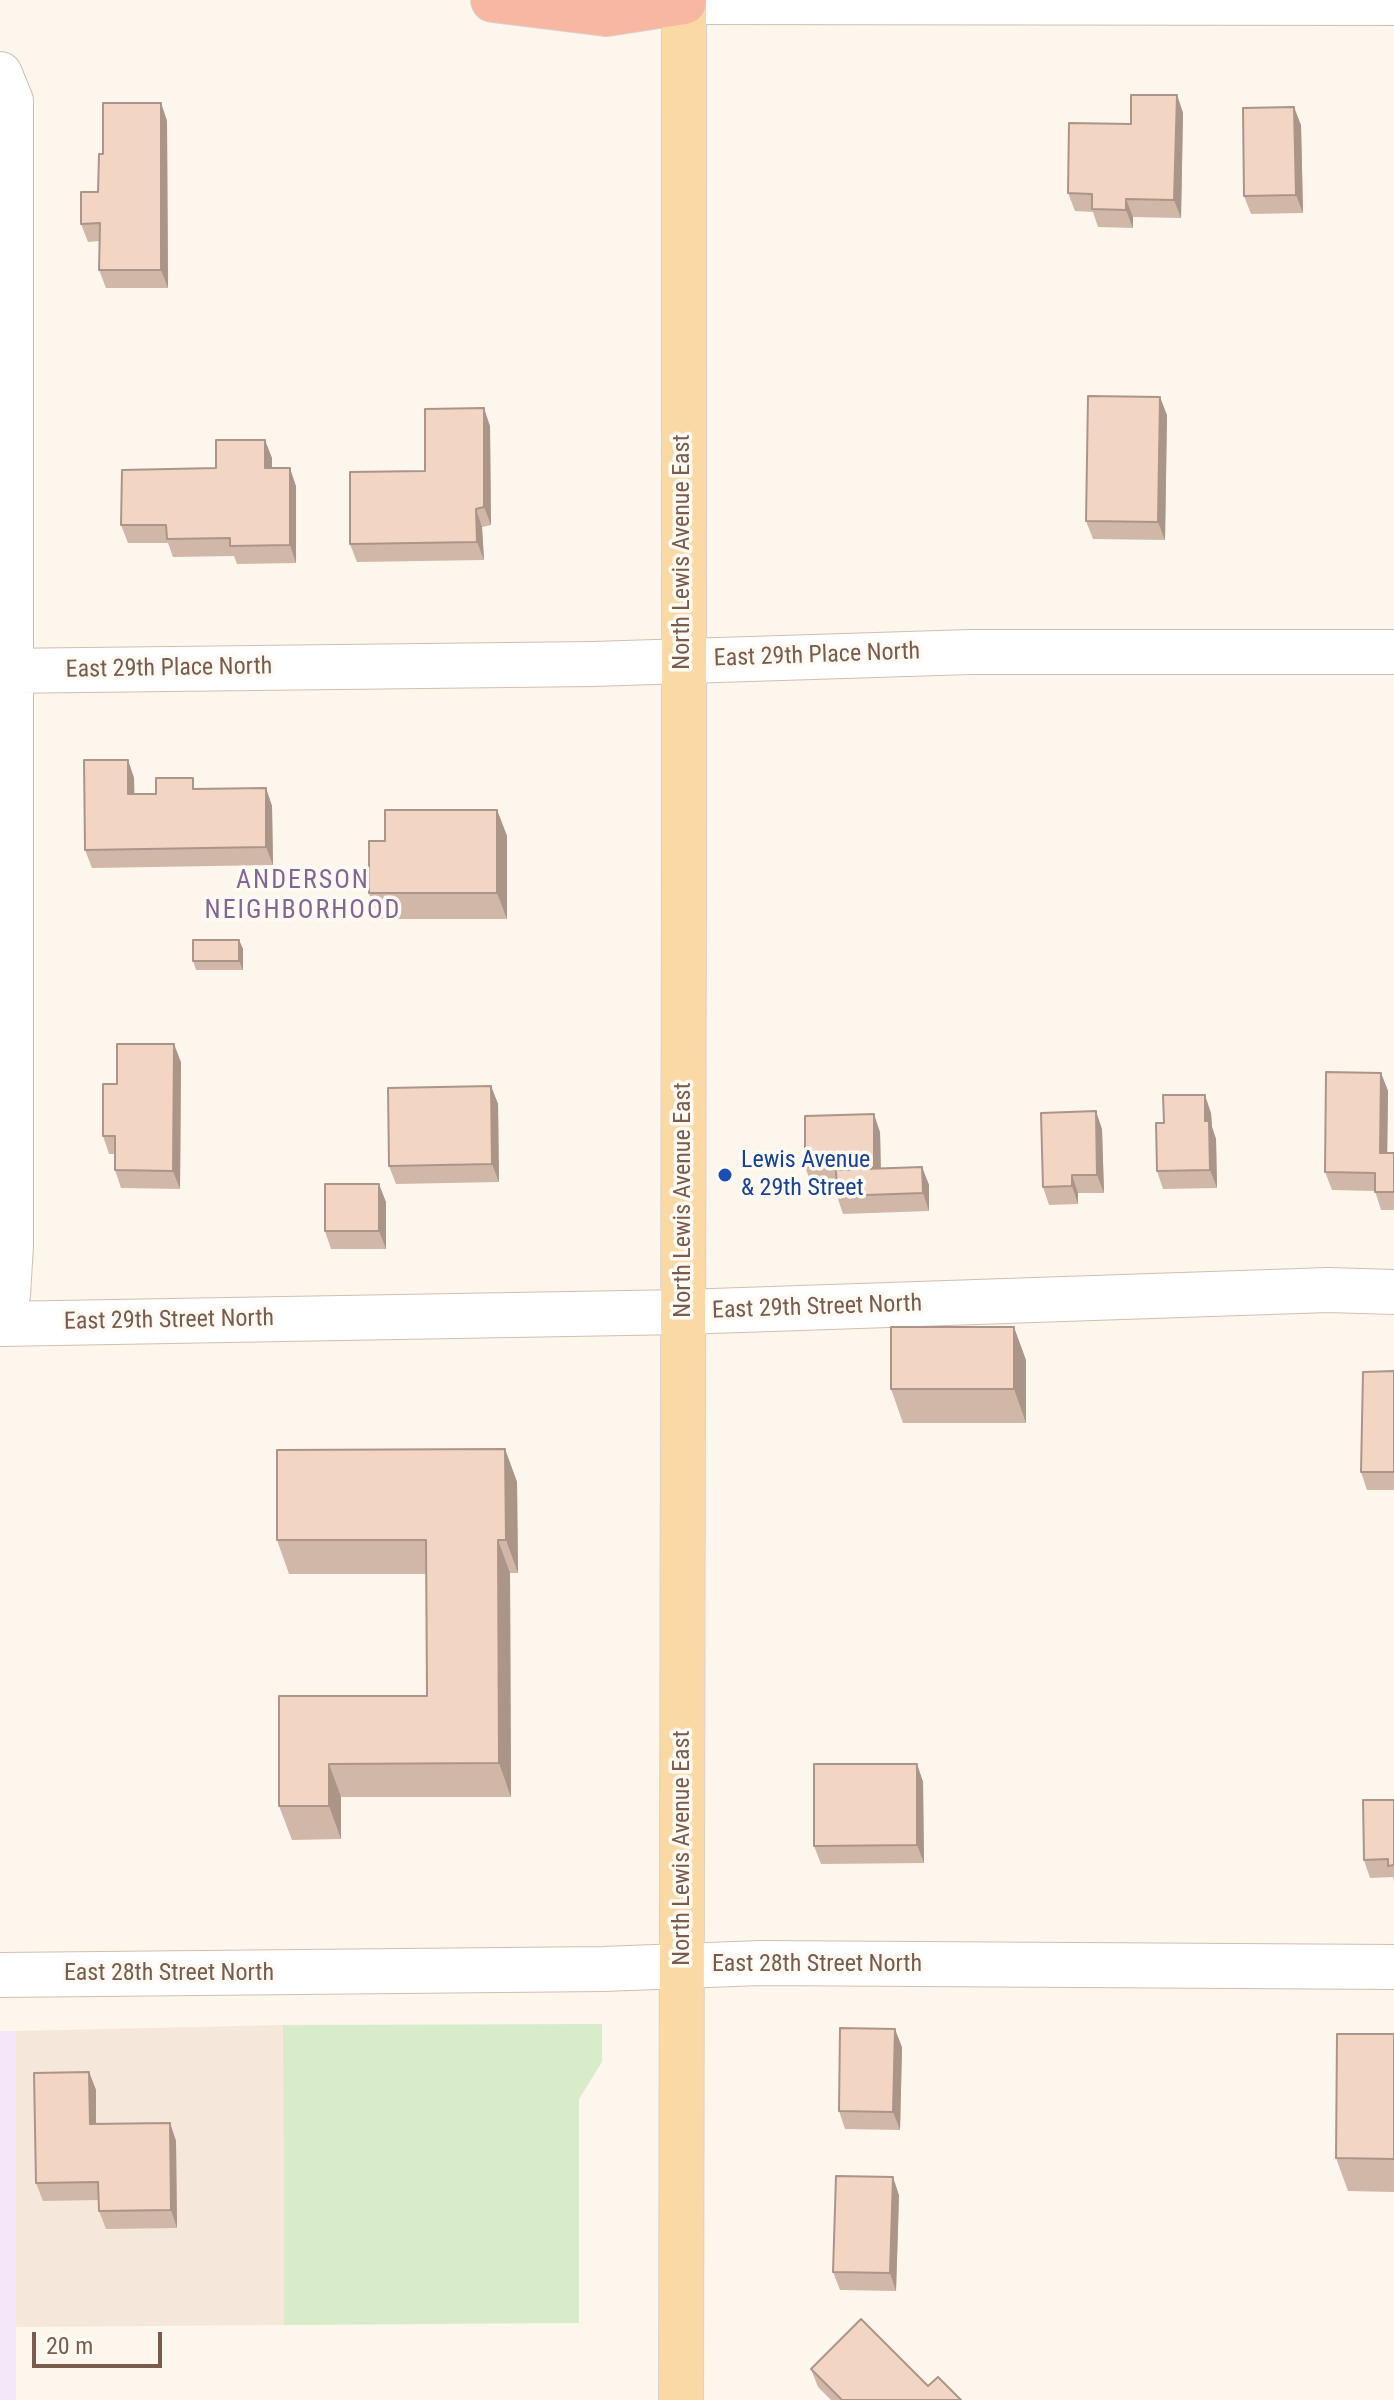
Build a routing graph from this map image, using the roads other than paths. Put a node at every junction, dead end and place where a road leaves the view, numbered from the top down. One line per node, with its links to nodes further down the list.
1 (493, 0): 2 (highway)
2 (682, 1): 3 (street); 6 (main road, North Lewis Avenue East)
3 (1394, 3)
4 (0, 74): 7 (street)
5 (1394, 652): 6 (street, East 29th Place North)
6 (683, 661): 7 (street, East 29th Place North); 9 (main road, North Lewis Avenue East)
7 (5, 671): 10 (street)
8 (1394, 1292): 9 (street, East 29th Street North)
9 (683, 1312): 11 (street, East 29th Street North); 12 (main road, North Lewis Avenue East)
10 (0, 1317)
11 (0, 1324)
12 (683, 1966): 13 (street, East 28th Street North); 14 (street, East 28th Street North); 15 (main road, North Lewis Avenue East)
13 (1394, 1967)
14 (0, 1975)
15 (681, 2400)

